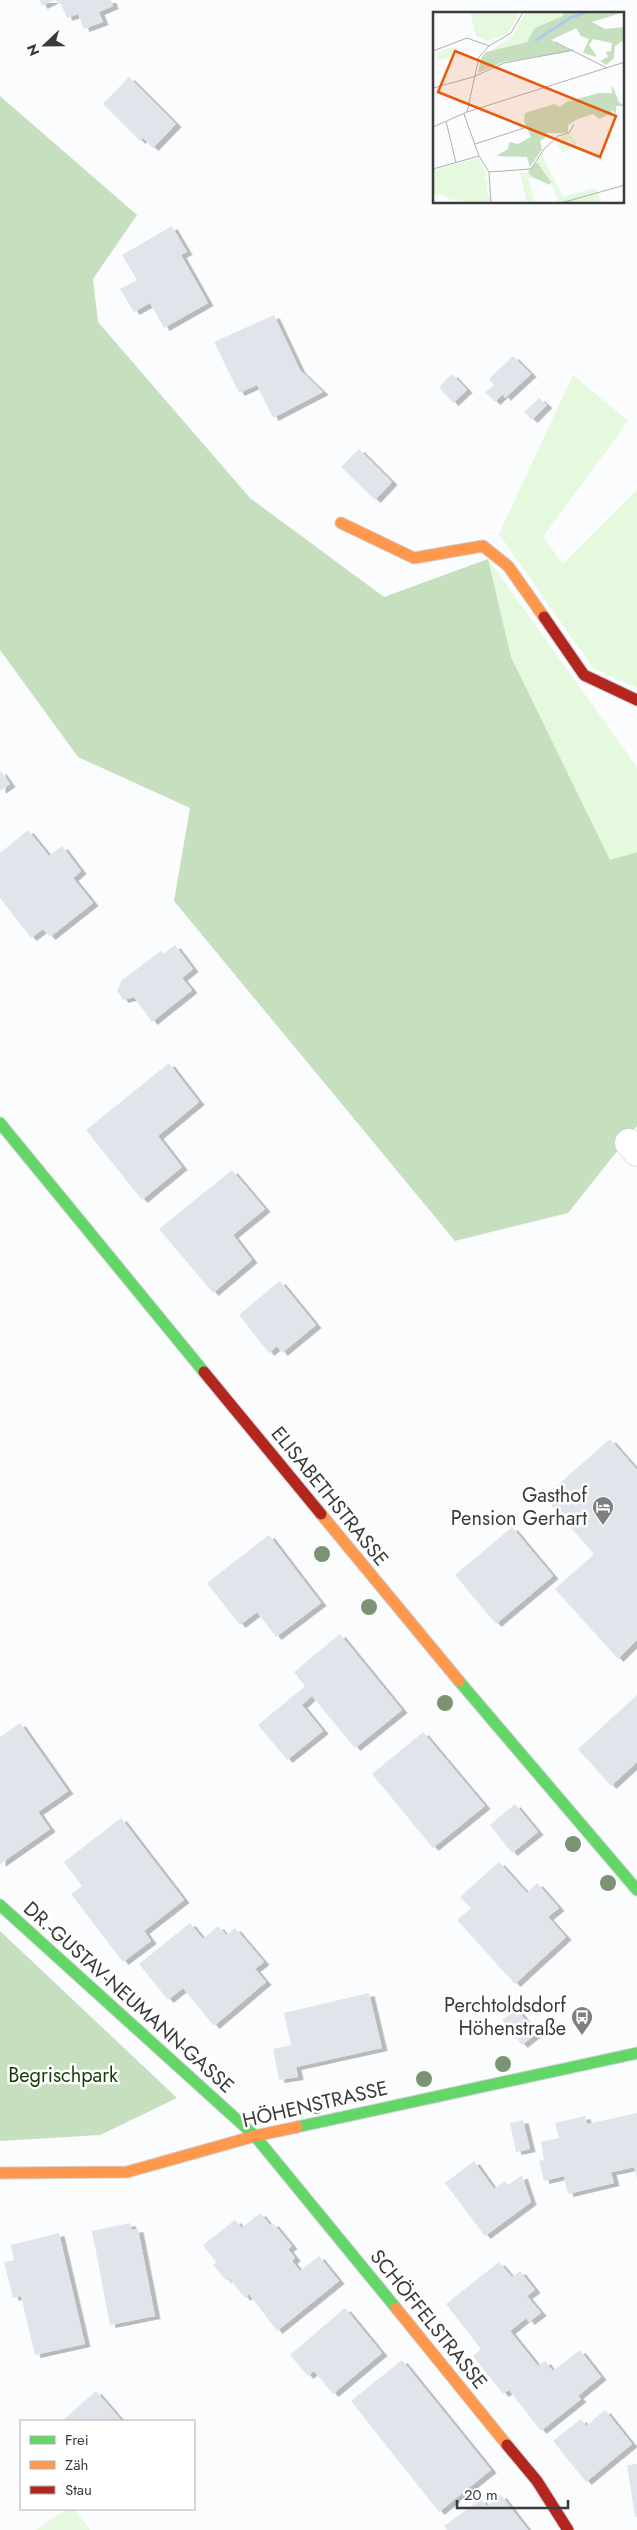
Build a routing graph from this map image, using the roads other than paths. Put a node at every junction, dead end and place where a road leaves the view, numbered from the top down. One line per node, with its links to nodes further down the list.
1 (341, 523): 2 (street)
2 (637, 700)
3 (0, 1123): 4 (street, ELISABETHSTRASSE)
4 (637, 1890)
5 (0, 1904): 7 (street, DR.-GUSTAV-NEUMANN-GASSE)
6 (637, 2053): 7 (street, HÖHENSTRASSE)
7 (255, 2136): 8 (street, HÖHENSTRASSE); 9 (street, SCHÖFFELSTRASSE)
8 (0, 2172)
9 (568, 2530)

